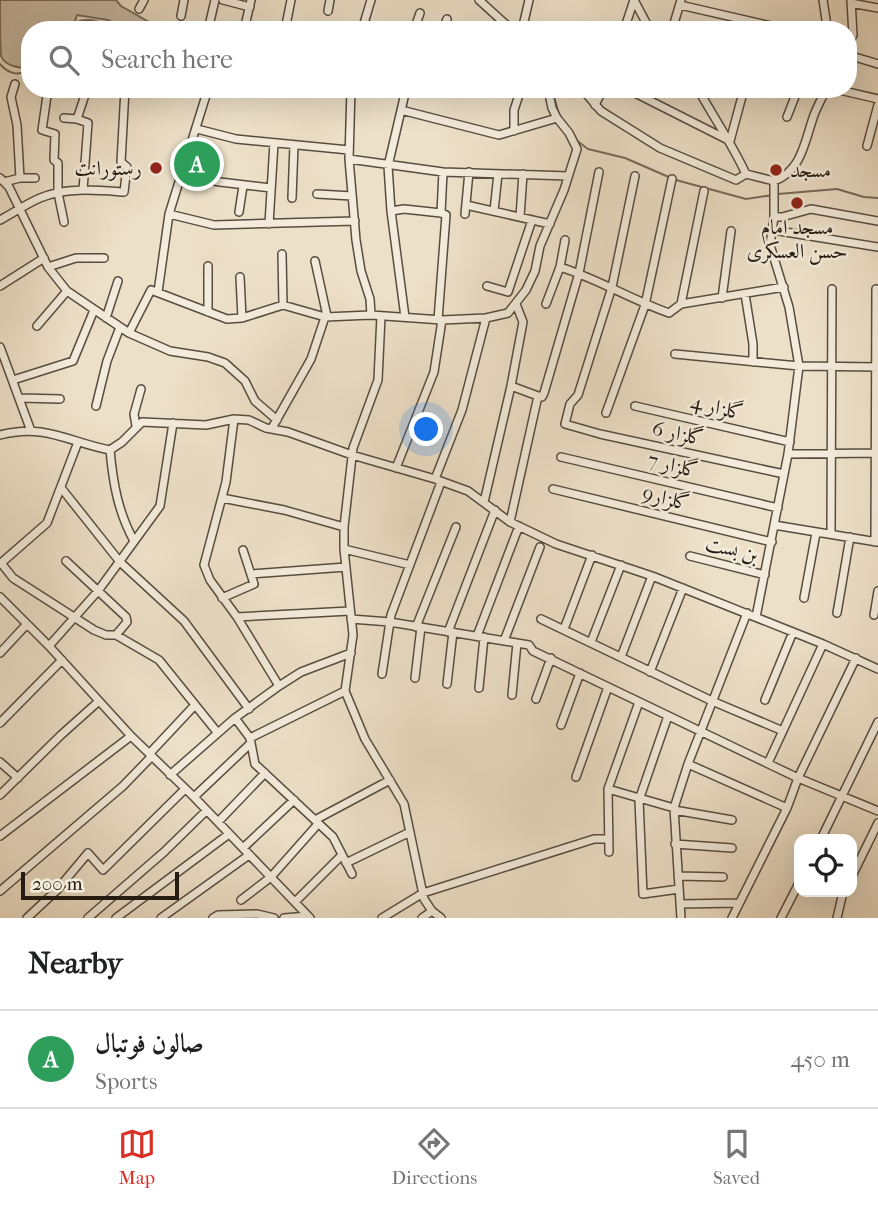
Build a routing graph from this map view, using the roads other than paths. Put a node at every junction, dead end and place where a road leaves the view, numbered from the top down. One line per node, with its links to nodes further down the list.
1 (145, 0): 16 (street)
2 (184, 0): 19 (street)
3 (215, 0): 20 (street)
4 (223, 0): 14 (street)
5 (291, 0): 22 (street)
6 (330, 0): 17 (street)
7 (371, 0): 23 (street)
8 (480, 0): 25 (street)
9 (529, 0): 26 (street)
10 (634, 0): 27 (street); 28 (street)
11 (823, 0): 31 (street)
12 (680, 2): 29 (street); 30 (street)
13 (852, 2): 15 (street); 32 (street)
14 (251, 3): 21 (street)
15 (878, 8)
16 (139, 9)
17 (328, 11)
18 (420, 13): 24 (street)
19 (181, 16)
20 (210, 21)
21 (246, 21)
22 (287, 21)
23 (365, 21)
24 (417, 21)
25 (502, 21)
26 (524, 21)
27 (627, 21)
28 (645, 21)
29 (675, 21)
30 (754, 21)
31 (825, 21)
32 (853, 21)
33 (857, 58): 34 (street)
34 (878, 64)
35 (15, 84): 78 (street)
36 (857, 94): 52 (street)
37 (47, 98): 87 (street)
38 (84, 98): 59 (street)
39 (125, 98): 85 (street)
40 (206, 98): 60 (street)
41 (351, 98): 66 (street)
42 (404, 98): 55 (street)
43 (518, 98): 61 (street)
44 (550, 98): 58 (street)
45 (590, 98): 53 (street)
46 (599, 98): 53 (street)
47 (645, 98): 62 (street)
48 (703, 98): 62 (street)
49 (742, 98): 62 (street)
50 (794, 98): 56 (street)
51 (822, 98): 82 (street)
52 (878, 99)
53 (596, 105): 74 (street)
54 (878, 105): 65 (street)
55 (401, 110): 61 (street); 68 (street)
56 (787, 117)
57 (64, 118): 59 (street)
58 (556, 118): 61 (street); 76 (street)
59 (77, 119): 85 (street)
60 (197, 129): 63 (street); 75 (street)
61 (514, 131)
62 (730, 141): 74 (street)
63 (274, 143): 64 (street); 84 (street)
64 (294, 145): 66 (street); 90 (street)
65 (867, 146)
66 (349, 150): 67 (street)
67 (349, 159): 68 (street); 89 (street)
68 (388, 166): 69 (street); 93 (street)
69 (443, 172): 70 (street); 96 (street)
70 (469, 172): 72 (street); 91 (street)
71 (599, 172): 119 (street)
72 (498, 174): 73 (street); 94 (street)
73 (523, 174): 76 (street); 99 (street)
74 (746, 174): 82 (street)
75 (181, 175): 83 (street); 98 (street)
76 (568, 176): 107 (street)
77 (635, 176): 124 (street)
78 (20, 178): 79 (street); 81 (street)
79 (35, 178)
80 (672, 179): 136 (street)
81 (1, 180): 92 (street)
82 (773, 184): 100 (street)
83 (243, 186): 84 (street); 95 (street)
84 (271, 188): 106 (street)
85 (83, 190): 87 (street)
86 (704, 191): 134 (street)
87 (58, 192): 92 (street); 105 (street)
88 (317, 194): 89 (street)
89 (352, 196): 103 (street)
90 (292, 198)
91 (466, 205): 94 (street); 97 (street)
92 (19, 211): 101 (street); 113 (street)
93 (391, 211): 96 (street); 142 (street)
94 (494, 211): 99 (street)
95 (239, 212)
96 (441, 213): 146 (street)
97 (465, 214)
98 (169, 215): 106 (street); 129 (street)
99 (520, 217): 102 (street)
100 (774, 217): 104 (street); 108 (street)
101 (0, 220)
102 (532, 220): 107 (street); 123 (street)
103 (355, 221): 106 (street); 139 (street)
104 (878, 221)
105 (65, 222)
106 (269, 224)
107 (550, 224): 132 (street)
108 (773, 230): 111 (street); 125 (street)
109 (731, 231): 131 (street)
110 (565, 240): 118 (street)
111 (878, 247)
112 (282, 254): 135 (street)
113 (44, 258): 117 (street); 122 (street)
114 (104, 258): 117 (street)
115 (315, 261): 141 (street)
116 (208, 265): 138 (street)
117 (48, 267): 128 (street)
118 (560, 267): 119 (street); 133 (street)
119 (579, 273): 124 (street); 159 (street)
120 (240, 276): 144 (street)
121 (118, 281): 143 (street)
122 (0, 286)
123 (487, 286)
124 (612, 287): 136 (street); 181 (street, گلزار 6)
125 (784, 287): 130 (street); 153 (street)
126 (832, 289): 154 (street)
127 (876, 289): 155 (street)
128 (67, 291): 137 (street); 147 (street)
129 (158, 292): 138 (street); 149 (street)
130 (745, 294): 131 (street); 152 (street)
131 (722, 298): 134 (street)
132 (516, 304): 145 (street); 157 (street)
133 (546, 304)
134 (681, 304): 136 (street)
135 (282, 305): 141 (street); 144 (street)
136 (645, 305): 164 (street)
137 (94, 310): 143 (street); 156 (street)
138 (208, 312): 144 (street)
139 (371, 315): 140 (street); 141 (street)
140 (382, 316): 142 (street); 177 (street)
141 (326, 317): 166 (street)
142 (405, 317): 146 (street)
143 (106, 318): 148 (street)
144 (242, 318)
145 (486, 318): 146 (street); 182 (street)
146 (440, 320): 180 (street)
147 (37, 326)
148 (120, 327): 149 (street); 162 (street)
149 (130, 333): 166 (street)
150 (0, 347): 156 (street)
151 (675, 354): 152 (street)
152 (753, 362): 153 (street)
153 (799, 366): 154 (street); 173 (street)
154 (832, 367): 155 (street); 178 (street)
155 (877, 368): 175 (street)
156 (13, 380): 160 (street)
157 (511, 386): 159 (street); 186 (street)
158 (141, 388): 168 (street)
159 (538, 396): 189 (street)
160 (20, 398): 161 (street); 170 (street)
161 (60, 399)
162 (96, 406)
163 (635, 406): 173 (street, گلزار 4)
164 (606, 414)
165 (234, 419): 167 (street); 169 (street); 185 (street)
166 (277, 420): 169 (street)
167 (173, 423): 168 (street); 197 (street)
168 (136, 426): 174 (street)
169 (272, 428): 177 (street)
170 (31, 431): 171 (street); 172 (street)
171 (0, 435)
172 (78, 442): 174 (street); 183 (street)
173 (790, 442): 176 (street)
174 (110, 450): 197 (street)
175 (877, 453): 178 (street); 199 (street)
176 (788, 454): 178 (street); 181 (street)
177 (352, 455): 180 (street); 192 (street)
178 (831, 455): 195 (street)
179 (561, 457): 187 (street, گلزار 7)
180 (396, 468): 182 (street)
181 (784, 474): 187 (street)
182 (438, 481): 186 (street); 208 (street)
183 (62, 489): 206 (street); 207 (street)
184 (553, 489): 198 (street, گلزار9)
185 (222, 498): 192 (street); 218 (street)
186 (484, 502): 188 (street)
187 (778, 508): 190 (street)
188 (495, 510): 189 (street); 232 (street)
189 (510, 522): 191 (street)
190 (774, 525): 194 (street); 198 (street)
191 (519, 526): 203 (street); 235 (street)
192 (344, 527): 201 (street)
193 (456, 527): 230 (street)
194 (816, 533): 195 (street); 219 (street)
195 (831, 534): 196 (street)
196 (850, 537): 199 (street); 221 (street)
197 (134, 541): 206 (street)
198 (772, 542): 212 (street)
199 (876, 542)
200 (540, 547): 236 (street)
201 (344, 549): 208 (street); 210 (street)
202 (243, 550): 211 (street)
203 (592, 555): 209 (street); 231 (street)
204 (690, 556): 212 (street, بن بست)
205 (66, 561): 215 (street)
206 (120, 562): 215 (street); 264 (street)
207 (0, 563): 226 (street)
208 (410, 565): 228 (street)
209 (621, 565): 213 (street); 237 (street)
210 (346, 567): 211 (street); 222 (street)
211 (252, 574): 218 (street)
212 (765, 575): 225 (street)
213 (652, 576): 214 (street); 243 (street)
214 (683, 588): 220 (street); 248 (street)
215 (98, 591): 226 (street); 234 (street)
216 (878, 591): 223 (street)
217 (0, 597): 229 (street)
218 (222, 598): 224 (street)
219 (804, 598)
220 (747, 613): 225 (street); 261 (street)
221 (837, 613)
222 (350, 615): 224 (street); 228 (street); 242 (street)
223 (874, 615)
224 (237, 617): 253 (street)
225 (756, 617): 233 (street)
226 (76, 618): 234 (street); 240 (street)
227 (541, 619): 231 (street)
228 (390, 622): 230 (street); 250 (street)
229 (27, 624): 240 (street); 241 (street)
230 (419, 627): 232 (street); 251 (street)
231 (564, 629): 237 (street)
232 (450, 632): 235 (street); 252 (street)
233 (793, 632): 239 (street); 259 (street)
234 (116, 635): 263 (street)
235 (480, 637): 236 (street); 255 (street)
236 (504, 641): 238 (street)
237 (591, 642): 243 (street)
238 (517, 643): 244 (street); 257 (street)
239 (823, 644): 245 (street); 270 (street)
240 (49, 646): 246 (street)
241 (0, 653)
242 (351, 653): 253 (street); 256 (street)
243 (621, 657): 248 (street)
244 (551, 658): 249 (street); 258 (street)
245 (856, 658): 247 (street); 283 (street)
246 (62, 660): 260 (street); 268 (street)
247 (878, 667)
248 (650, 672): 261 (street)
249 (580, 673): 254 (street); 269 (street)
250 (382, 674)
251 (415, 678)
252 (447, 684)
253 (279, 686): 264 (street)
254 (608, 687): 262 (street); 281 (street)
255 (479, 688)
256 (345, 691): 274 (street); 284 (street)
257 (512, 695)
258 (536, 699)
259 (765, 700)
260 (99, 701): 273 (street); 282 (street)
261 (712, 701): 270 (street); 271 (street)
262 (639, 702): 265 (street); 285 (street)
263 (195, 705): 272 (street); 275 (street)
264 (249, 709): 266 (street)
265 (668, 716): 271 (street); 291 (street)
266 (235, 718): 272 (street); 274 (street)
267 (878, 722): 289 (street)
268 (0, 723)
269 (561, 725)
270 (783, 731): 277 (street)
271 (700, 732): 277 (street); 278 (street)
272 (217, 733): 280 (street)
273 (131, 736): 275 (street); 303 (street)
274 (251, 740): 279 (street); 288 (street)
275 (151, 754): 280 (street); 316 (street)
276 (0, 762): 282 (street)
277 (768, 763): 283 (street)
278 (688, 764): 292 (street); 293 (street)
279 (265, 773): 290 (street); 297 (street)
280 (170, 775): 286 (street)
281 (576, 777)
282 (18, 778): 287 (street)
283 (798, 778): 289 (street); 292 (street)
284 (390, 780): 298 (street); 300 (street)
285 (608, 789): 291 (street); 304 (street)
286 (184, 790): 288 (street); 327 (street)
287 (0, 794)
288 (194, 797): 294 (street)
289 (842, 797): 295 (street); 302 (street)
290 (294, 800): 298 (street); 307 (street)
291 (639, 800): 293 (street); 315 (street)
292 (787, 808): 322 (street)
293 (674, 809): 296 (street); 305 (street)
294 (206, 811): 297 (street); 328 (street)
295 (878, 811)
296 (733, 820)
297 (218, 822): 301 (street)
298 (316, 822): 309 (street); 313 (street)
299 (878, 823): 310 (street)
300 (410, 832): 309 (street); 317 (street)
301 (229, 834): 307 (street); 329 (street)
302 (824, 834)
303 (0, 836)
304 (609, 839): 308 (street); 317 (street)
305 (676, 844): 306 (street); 312 (street)
306 (732, 848)
307 (246, 851): 313 (street); 330 (street)
308 (609, 852)
309 (344, 859): 311 (street); 321 (street)
310 (857, 866)
311 (352, 874)
312 (678, 876): 314 (street); 315 (street)
313 (271, 877): 320 (street); 321 (street)
314 (723, 877)
315 (679, 889): 323 (street)
316 (0, 891)
317 (423, 893): 324 (street); 334 (street)
318 (794, 893): 339 (street)
319 (842, 897): 340 (street)
320 (241, 900)
321 (296, 902): 325 (street)
322 (738, 903): 323 (street); 338 (street)
323 (680, 904): 326 (street)
324 (432, 911): 335 (street); 336 (street)
325 (309, 917): 333 (street)
326 (681, 917): 337 (street)
327 (27, 918)
328 (88, 918)
329 (116, 918)
330 (161, 918)
331 (213, 918): 332 (street)
332 (269, 918)
333 (284, 918)
334 (382, 918)
335 (422, 918)
336 (441, 918)
337 (672, 918)
338 (732, 918)
339 (781, 918)
340 (837, 918)

